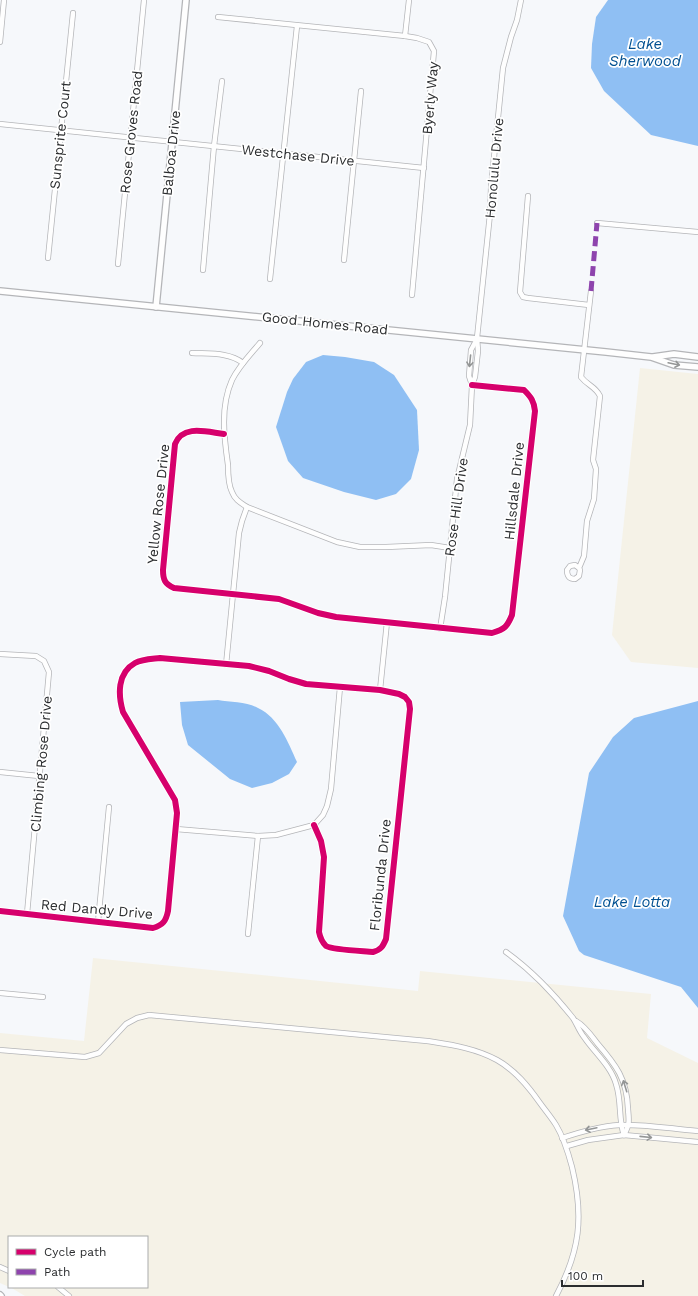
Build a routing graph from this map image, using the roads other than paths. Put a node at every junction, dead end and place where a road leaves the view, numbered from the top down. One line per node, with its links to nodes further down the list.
1 (4, 0): 10 (street)
2 (144, 0): 15 (street, Rose Groves Road)
3 (186, 0): 16 (street, Balboa Drive)
4 (409, 0): 9 (street)
5 (521, 0): 34 (street, Honolulu Drive)
6 (73, 13): 14 (street, Sunsprite Court)
7 (218, 17): 8 (street, Byerly Way)
8 (297, 26): 9 (street, Byerly Way); 18 (street)
9 (405, 36): 20 (street, Byerly Way)
10 (0, 42)
11 (222, 81): 17 (street)
12 (361, 91): 19 (street)
13 (0, 124): 14 (street, Westchase Drive)
14 (61, 130): 15 (street, Westchase Drive); 24 (street, Sunsprite Court)
15 (130, 138): 16 (street, Westchase Drive); 26 (street, Rose Groves Road)
16 (172, 142): 17 (street, Westchase Drive); 33 (street, Balboa Drive)
17 (214, 146): 18 (street, Westchase Drive); 27 (street)
18 (283, 153): 19 (street, Westchase Drive); 28 (street)
19 (354, 161): 20 (street, Westchase Drive); 25 (street)
20 (424, 168): 31 (street, Byerly Way)
21 (528, 196): 32 (street)
22 (597, 223): 23 (street)
23 (698, 232)
24 (48, 258)
25 (344, 260)
26 (118, 264)
27 (202, 270)
28 (270, 279)
29 (0, 291): 33 (street, Good Homes Road)
30 (591, 291): 32 (street)
31 (412, 295)
32 (589, 305): 36 (street)
33 (156, 307): 34 (street, Good Homes Road)
34 (477, 338): 36 (street, Good Homes Road); 42 (street, Rose Hill Drive)
35 (260, 343): 40 (street)
36 (584, 350): 38 (street, Good Homes Road); 46 (street)
37 (192, 353): 40 (street)
38 (650, 357): 39 (street, Good Homes Road); 41 (street, Good Homes Road, one-way to 41)
39 (698, 357)
40 (243, 363): 43 (street)
41 (698, 367)
42 (472, 385): 45 (street, Rose Hill Drive); 50 (street, Hillsdale Drive)
43 (224, 434): 44 (street); 47 (street, Yellow Rose Drive)
44 (247, 507): 45 (street); 47 (street)
45 (450, 548): 49 (street, Rose Hill Drive)
46 (579, 568)
47 (232, 594): 48 (street, Yellow Rose Drive); 52 (street)
48 (387, 622): 49 (street, Yellow Rose Drive); 54 (street)
49 (440, 629): 50 (street, Yellow Rose Drive)
50 (486, 633)
51 (0, 654): 56 (street, Climbing Rose Drive)
52 (226, 665): 53 (street, Red Dandy Drive); 59 (street, Red Dandy Drive)
53 (340, 687): 54 (street, Red Dandy Drive); 58 (street)
54 (380, 690): 58 (street, Floribunda Drive)
55 (0, 772): 56 (street)
56 (40, 776): 62 (street, Climbing Rose Drive)
57 (109, 807): 63 (street)
58 (314, 825): 60 (street)
59 (176, 829): 60 (street); 63 (street, Red Dandy Drive)
60 (258, 836): 64 (street)
61 (0, 911): 62 (street, Red Dandy Drive)
62 (27, 914): 63 (street, Red Dandy Drive)
63 (98, 922)
64 (248, 934)
65 (506, 952): 68 (street)
66 (0, 993): 67 (street)
67 (43, 997)
68 (574, 1020): 70 (street); 71 (street, one-way to 68)
69 (0, 1050): 74 (street)
70 (620, 1125): 71 (street); 73 (street); 74 (street, one-way to 74)
71 (629, 1125): 72 (street); 73 (street)
72 (698, 1131)
73 (624, 1135): 75 (street, one-way to 75); 76 (street)
74 (562, 1138): 76 (street)
75 (698, 1142)
76 (566, 1146): 79 (street)
77 (59, 1288): 78 (street)
78 (69, 1296)
79 (556, 1296)

